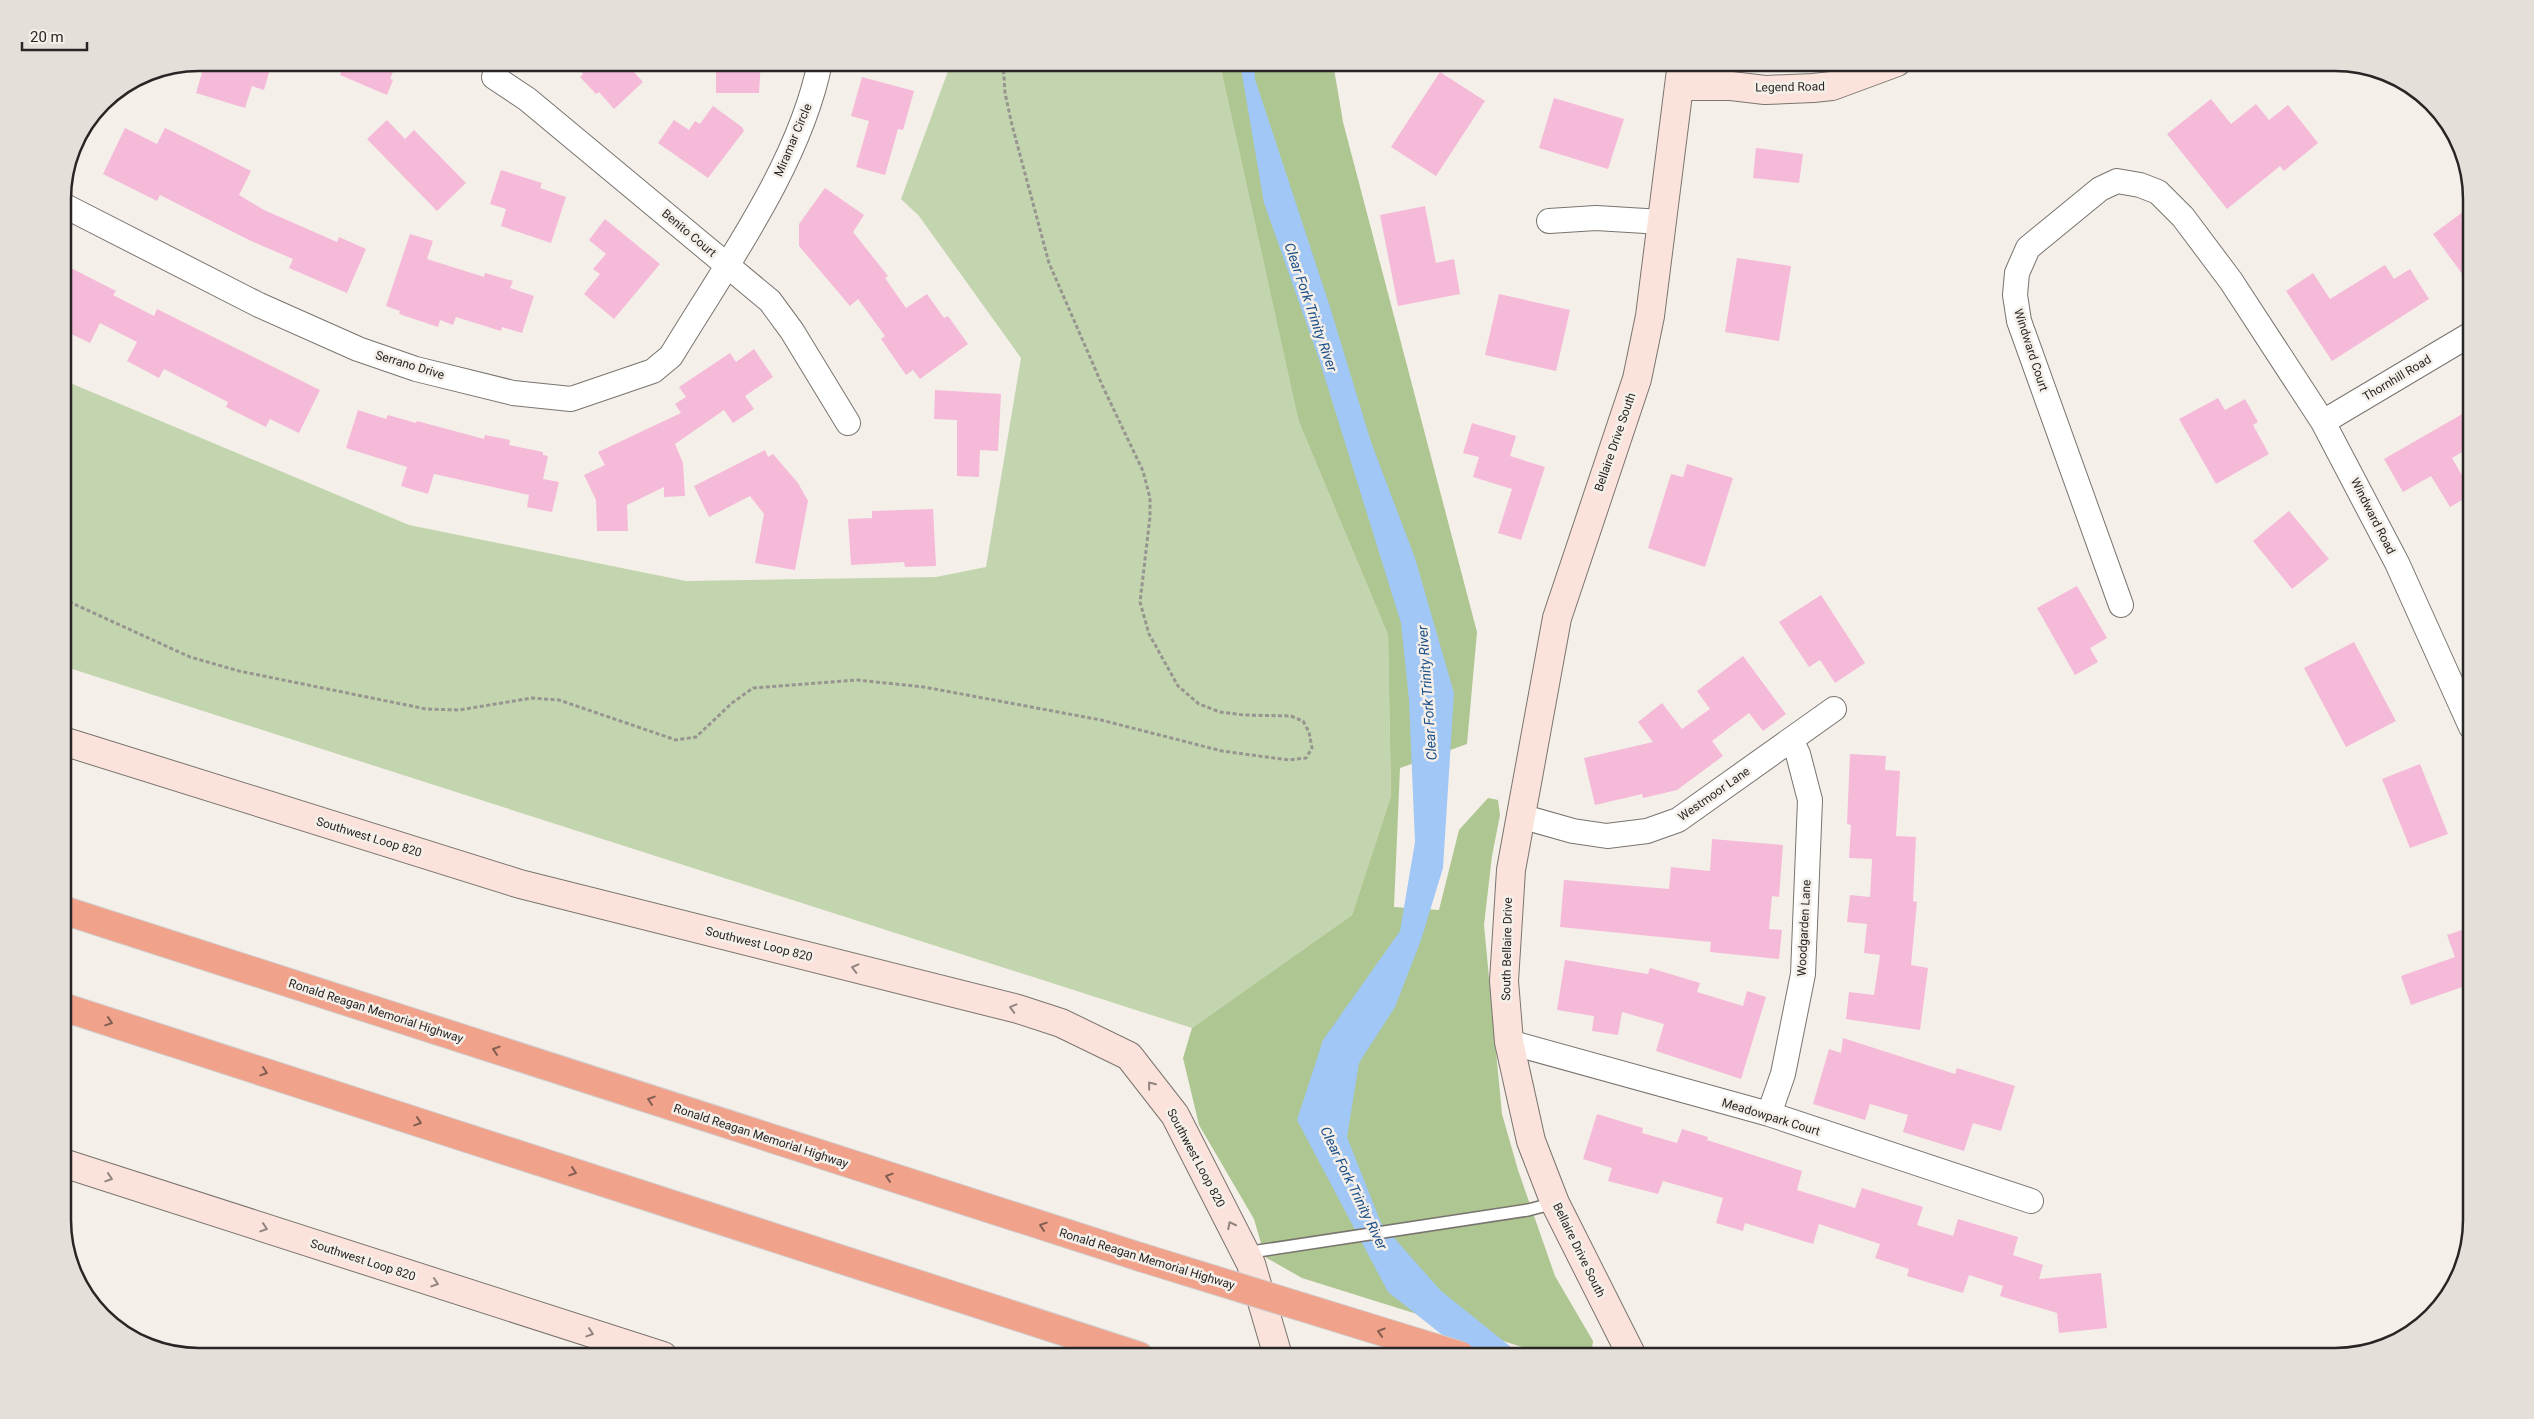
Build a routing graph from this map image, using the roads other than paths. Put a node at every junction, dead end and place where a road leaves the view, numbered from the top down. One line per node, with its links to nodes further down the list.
1 (818, 71): 8 (street, Miramar Circle)
2 (1873, 71): 3 (street, Legend Road)
3 (1681, 74): 7 (street, Bellaire Drive South)
4 (494, 76): 8 (street, Benito Court)
5 (72, 210): 8 (street, Serrano Drive)
6 (1549, 221): 7 (street)
7 (1662, 222): 18 (street, Bellaire Drive South)
8 (726, 264): 12 (street, Benito Court)
9 (2254, 316): 11 (street, Windward Road); 13 (street, Windward Court)
10 (2462, 339): 11 (street, Thornhill Road)
11 (2323, 422): 14 (street, Windward Road)
12 (848, 423)
13 (2121, 605)
14 (2462, 700)
15 (1834, 709): 16 (street, Westmoor Lane)
16 (1791, 740): 18 (street, Westmoor Lane); 22 (street, Woodgarden Lane)
17 (72, 744): 27 (street, Southwest Loop 820, one-way to 17)
18 (1520, 816): 21 (street, South Bellaire Drive)
19 (72, 913): 31 (highway, Ronald Reagan Memorial Highway, one-way to 19, bridge)
20 (72, 1010): 29 (highway, one-way to 29)
21 (1508, 1042): 22 (street, Meadowpark Court); 23 (street, South Bellaire Drive)
22 (1769, 1114): 25 (street, Meadowpark Court)
23 (1531, 1141): 26 (street, Bellaire Drive South)
24 (72, 1166): 28 (street, Southwest Loop 820, one-way to 28)
25 (2031, 1201)
26 (1555, 1203): 27 (lane); 32 (street, Bellaire Drive South)
27 (1245, 1253): 30 (street, Southwest Loop 820)
28 (638, 1348)
29 (1114, 1348)
30 (1275, 1348)
31 (1435, 1348)
32 (1628, 1348)

